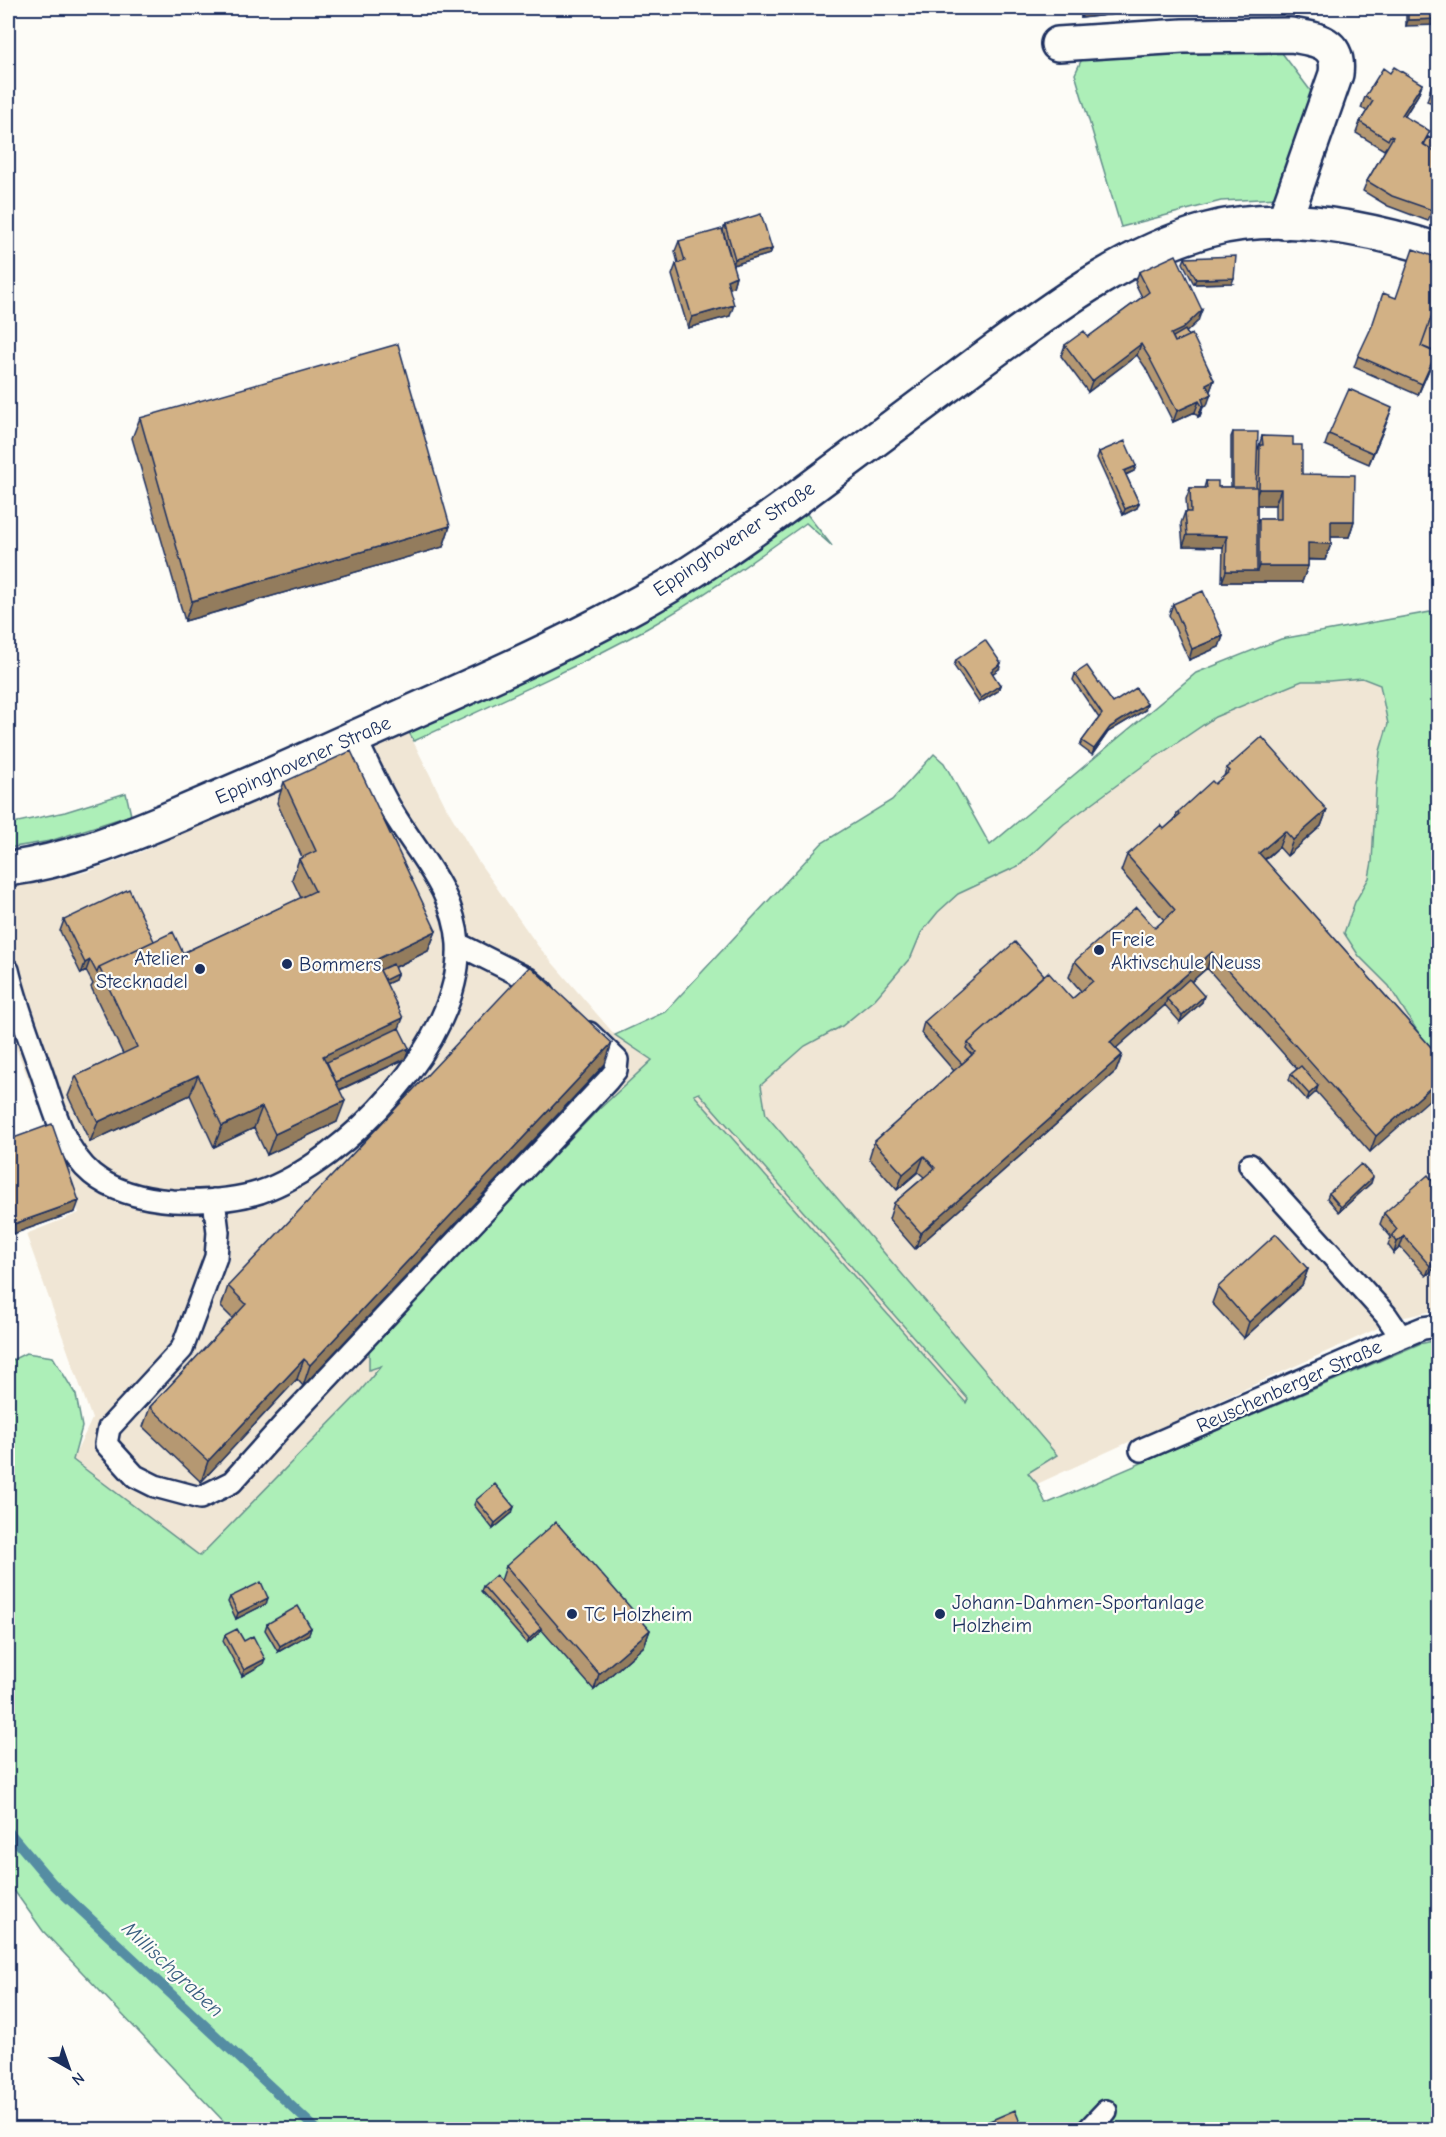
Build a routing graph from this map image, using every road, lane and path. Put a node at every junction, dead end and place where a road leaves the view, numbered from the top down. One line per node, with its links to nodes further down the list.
1 (1058, 44): 2 (main road)
2 (1284, 222): 3 (main road, Eppinghovener Straße); 4 (main road, Eppinghovener Straße)
3 (1438, 250)
4 (355, 737): 5 (main road, Eppinghovener Straße); 6 (lane)
5 (8, 869)
6 (458, 944): 8 (lane); 11 (lane)
7 (8, 970): 11 (lane)
8 (561, 1008)
9 (577, 1022): 11 (lane)
10 (1250, 1165): 13 (lane)
11 (214, 1200)
12 (1438, 1326): 13 (lane, Reuschenberger Straße)
13 (1401, 1337): 14 (lane, Reuschenberger Straße)
14 (1141, 1450)
15 (1106, 2111): 16 (lane)
16 (1088, 2130)

